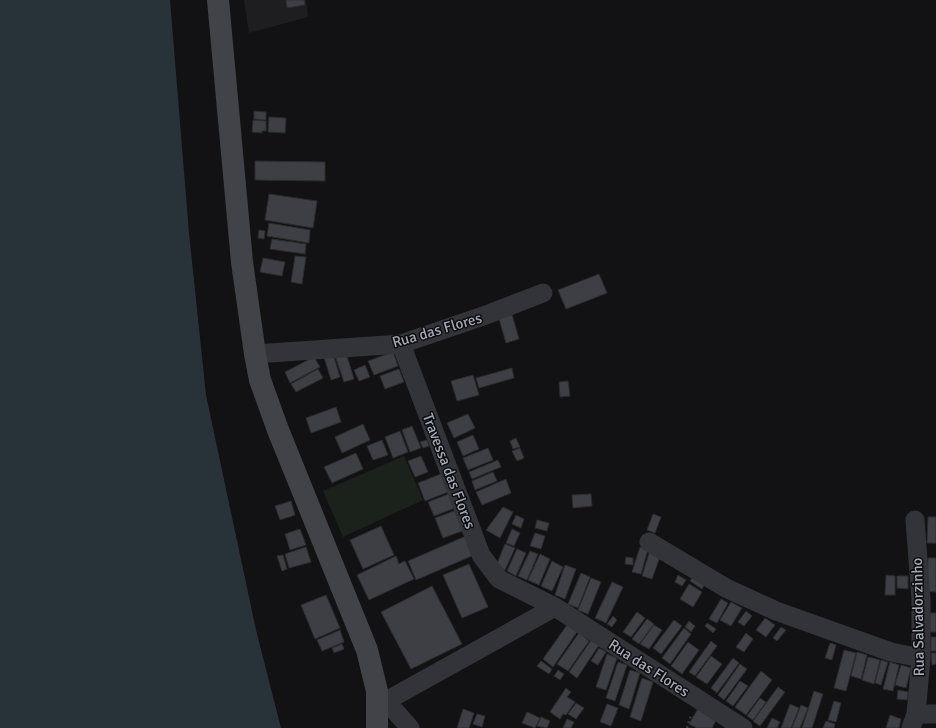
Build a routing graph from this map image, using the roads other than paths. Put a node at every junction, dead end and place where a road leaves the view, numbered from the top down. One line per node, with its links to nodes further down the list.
1 (218, 0): 4 (main road)
2 (543, 293): 3 (street, Rua das Flores)
3 (401, 344): 4 (street, Rua das Flores); 7 (street, Travessa das Flores)
4 (255, 354): 11 (main road)
5 (915, 520): 8 (street, Rua Salvadorzinho)
6 (649, 542): 10 (street)
7 (513, 587): 9 (street, Rua das Flores)
8 (928, 599): 10 (street, Rua Salvadorzinho)
9 (555, 607): 11 (street); 16 (street, Rua das Flores)
10 (921, 658): 13 (street, Rua Salvadorzinho)
11 (381, 696): 14 (main road); 15 (street)
12 (936, 714): 13 (street)
13 (914, 721)
14 (377, 728)
15 (410, 728)
16 (743, 728)

